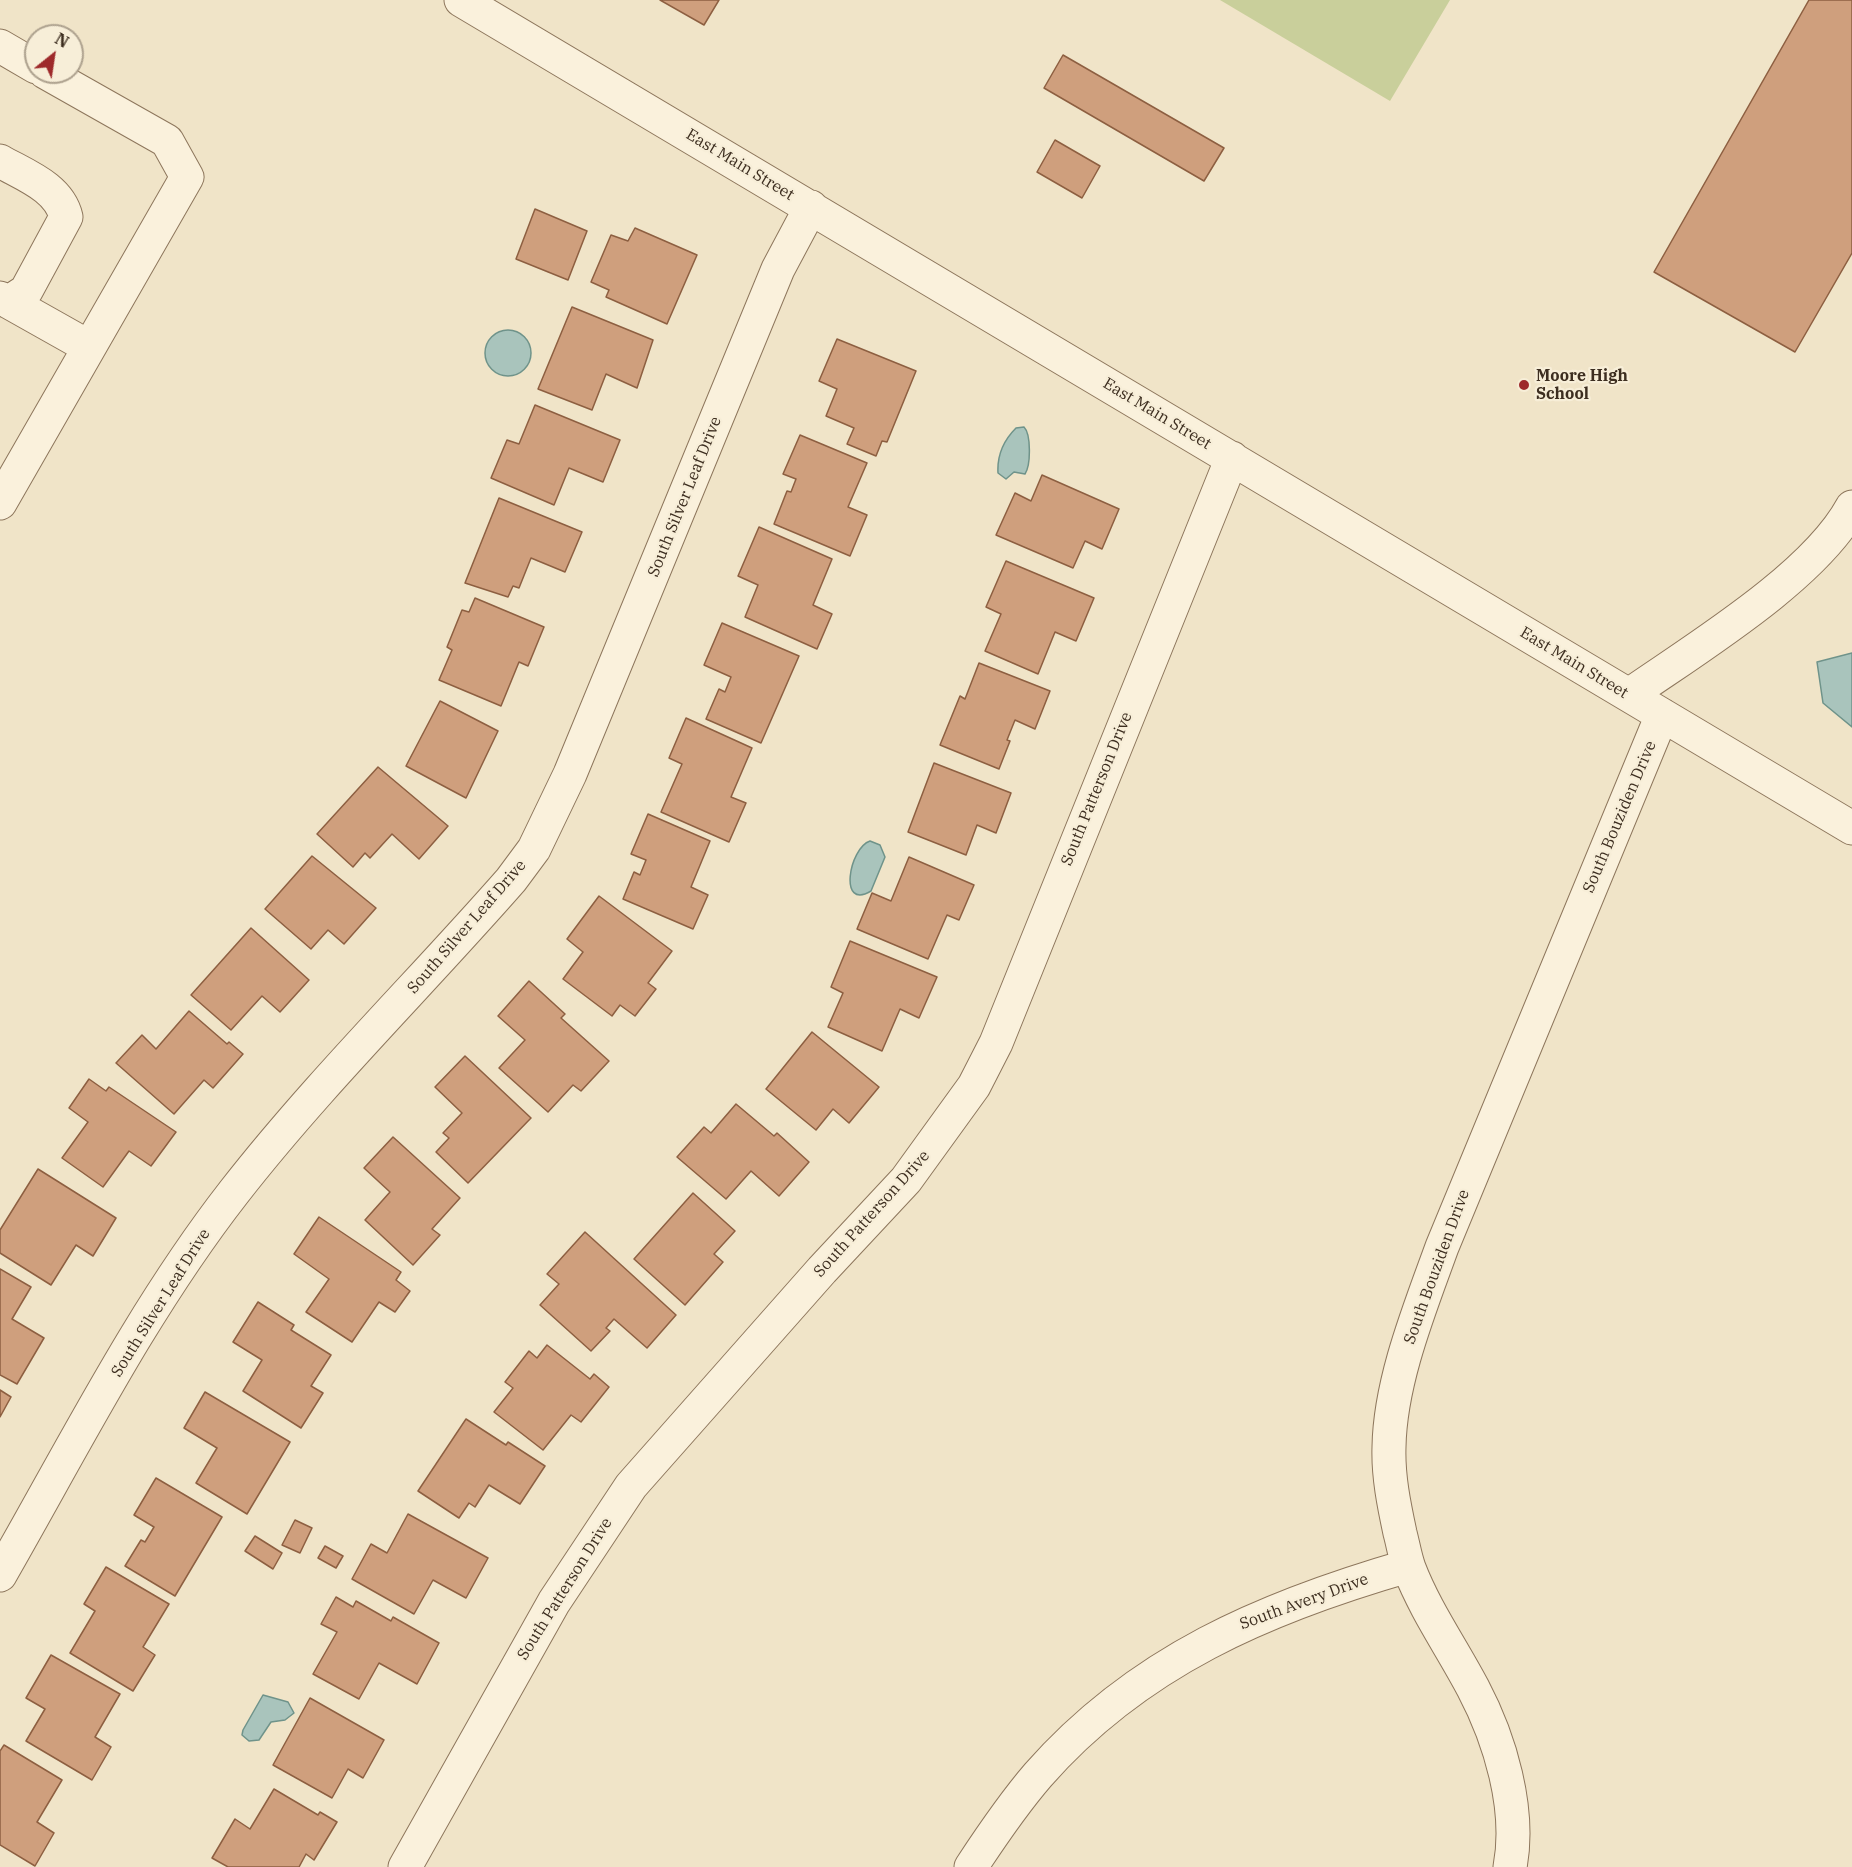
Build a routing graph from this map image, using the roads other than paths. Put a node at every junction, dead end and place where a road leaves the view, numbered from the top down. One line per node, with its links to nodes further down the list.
1 (461, 0): 6 (street, East Main Street)
2 (0, 46): 3 (street)
3 (24, 60)
4 (66, 84): 8 (street)
5 (0, 161): 7 (street)
6 (811, 207): 9 (street, East Main Street); 16 (street, South Silver Leaf Drive)
7 (4, 300): 8 (street)
8 (89, 347): 10 (street)
9 (1232, 458): 12 (street, East Main Street); 17 (street, South Patterson Drive)
10 (0, 503)
11 (1852, 507): 12 (street)
12 (1629, 695): 13 (street, East Main Street)
13 (1662, 715): 14 (street, East Main Street); 15 (street, South Bouziden Drive)
14 (1852, 828)
15 (1408, 1566): 18 (street, South Avery Drive); 19 (street, South Bouziden Drive)
16 (0, 1575)
17 (405, 1867)
18 (971, 1867)
19 (1510, 1867)

